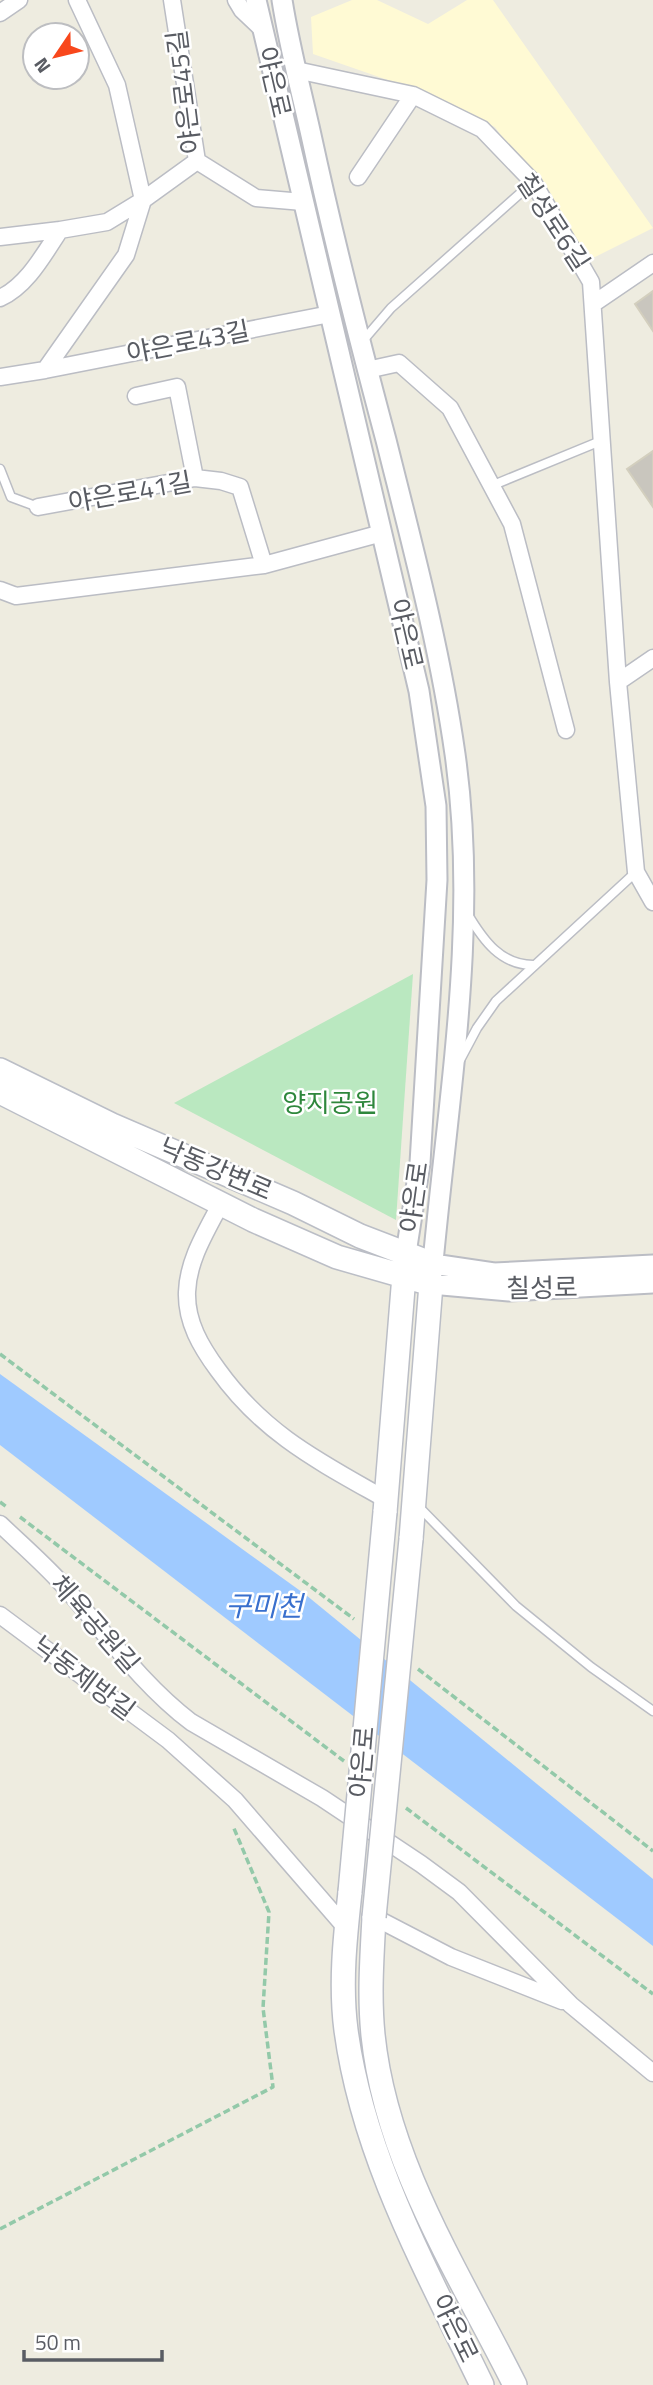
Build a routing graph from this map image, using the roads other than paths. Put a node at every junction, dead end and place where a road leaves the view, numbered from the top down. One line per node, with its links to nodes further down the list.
1 (19, 0): 7 (street)
2 (77, 0): 14 (street)
3 (172, 0): 11 (street, 야은로45길)
4 (236, 0): 8 (street)
5 (256, 0): 8 (street, 야은로)
6 (284, 6): 9 (street, 야은로)
7 (0, 13)
8 (261, 28): 15 (street, 야은로)
9 (296, 70): 10 (street, 칠성로6길); 22 (street, 야은로)
10 (413, 95): 12 (street); 13 (street, 칠성로6길)
11 (197, 161): 14 (street, 야은로45길); 15 (street)
12 (358, 177)
13 (533, 182): 20 (street, 칠성로6길); 22 (lane)
14 (143, 200): 16 (street, 야은로45길); 23 (street)
15 (303, 202): 21 (street, 야은로)
16 (60, 230): 17 (street, 야은로45길); 19 (street)
17 (0, 236)
18 (653, 262): 20 (street)
19 (0, 298)
20 (593, 304): 27 (street, 칠성로6길)
21 (330, 314): 23 (street, 야은로43길); 32 (street, 야은로)
22 (360, 344): 24 (street, 야은로)
23 (45, 370): 25 (street, 야은로43길)
24 (367, 370): 30 (street); 40 (street, 야은로)
25 (0, 377)
26 (136, 396): 29 (street)
27 (603, 440): 30 (lane); 36 (street, 칠성로6길)
28 (0, 469): 31 (lane, 야은로41길)
29 (195, 478): 31 (street, 야은로41길); 33 (street, 야은로41길)
30 (491, 486): 37 (street)
31 (38, 507)
32 (382, 533): 33 (street); 46 (street, 야은로)
33 (264, 565): 34 (street)
34 (0, 590)
35 (653, 658): 36 (street)
36 (618, 682): 38 (street, 칠성로6길)
37 (566, 730)
38 (636, 872): 39 (street, 칠성로6길); 41 (lane)
39 (653, 902)
40 (463, 906): 41 (lane); 43 (street, 야은로)
41 (535, 965): 43 (lane)
42 (0, 1070): 46 (main road, 낙동강변로)
43 (454, 1073): 48 (street, 야은로)
44 (0, 1092): 45 (main road, 낙동강변로)
45 (221, 1203): 48 (main road, 낙동강변로); 51 (street)
46 (406, 1253): 48 (main road, 낙동강변로); 51 (main road, 야은로)
47 (653, 1265): 48 (street, 칠성로)
48 (432, 1273): 49 (street, 칠성로); 50 (main road, 야은로)
49 (653, 1283)
50 (414, 1502): 54 (lane); 57 (main road, 야은로, bridge)
51 (385, 1506): 58 (main road, 야은로, bridge)
52 (0, 1524): 55 (street, 체육공원길)
53 (0, 1615): 56 (street, 낙동제방길)
54 (653, 1711)
55 (191, 1722): 56 (street); 59 (street, 체육공원길)
56 (168, 1740): 58 (street, 낙동제방길)
57 (374, 1917): 59 (street); 62 (main road, 야은로)
58 (346, 1928): 61 (main road, 야은로)
59 (571, 2005): 60 (street)
60 (653, 2073)
61 (482, 2385)
62 (515, 2385)

